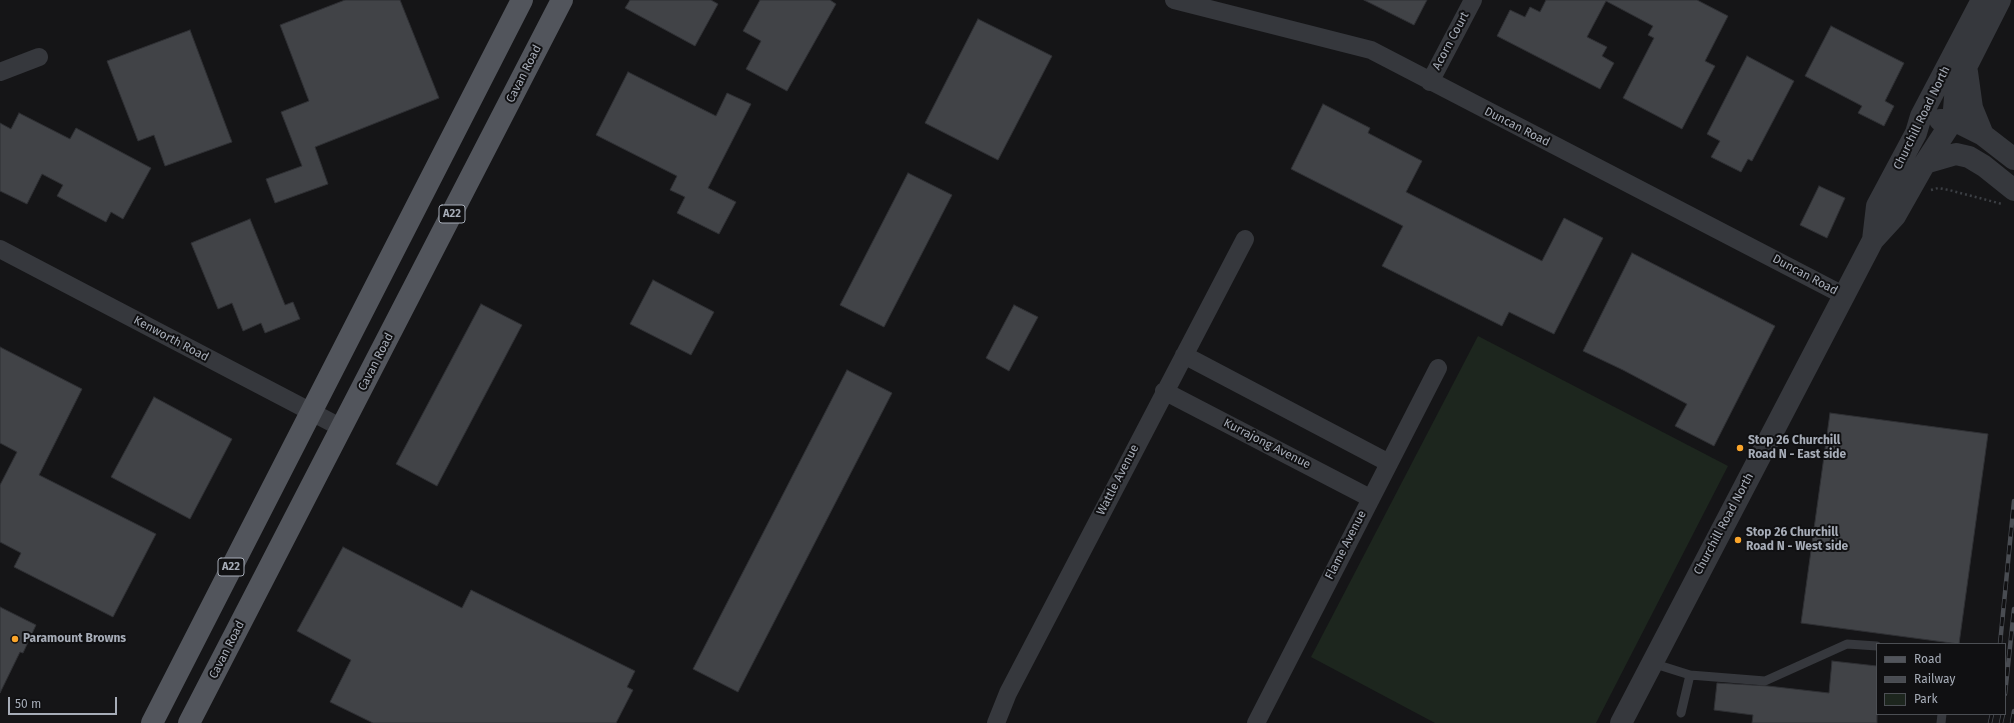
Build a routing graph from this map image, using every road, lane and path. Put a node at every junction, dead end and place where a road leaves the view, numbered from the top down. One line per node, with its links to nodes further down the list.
1 (522, 0): 25 (main road, A22)
2 (562, 0): 26 (main road, Cavan Road / A22)
3 (1174, 0): 10 (street, Duncan Road)
4 (1473, 0): 10 (street, Acorn Court)
5 (1982, 0): 12 (street, Churchill Road North)
6 (2000, 0): 8 (street, Churchill Road North)
7 (39, 57): 9 (street)
8 (1966, 67): 11 (street, Churchill Road North); 13 (street)
9 (0, 72)
10 (1430, 82): 21 (street, Duncan Road)
11 (1953, 120): 12 (street); 13 (street); 15 (street, Churchill Road North)
12 (1916, 133): 19 (street, Churchill Road North)
13 (1983, 135): 14 (street)
14 (2014, 159)
15 (1925, 163): 17 (street); 19 (street, Churchill Road North)
16 (1925, 192): 17 (path)
17 (2011, 197)
18 (1245, 239): 22 (street, Wattle Avenue)
19 (1873, 240): 21 (street, Churchill Road North)
20 (0, 249): 25 (street, Kenworth Road)
21 (1843, 295): 30 (street, Churchill Road North)
22 (1184, 355): 24 (street, Wattle Avenue); 27 (street)
23 (1438, 368): 27 (street, Flame Avenue)
24 (1164, 391): 28 (street, Kurrajong Avenue); 35 (street, Wattle Avenue)
25 (310, 412): 26 (street, Kenworth Road); 33 (main road, A22)
26 (342, 428): 34 (main road, Cavan Road / A22)
27 (1389, 463): 28 (street, Flame Avenue)
28 (1370, 498): 36 (street, Flame Avenue)
29 (1876, 646): 31 (lane)
30 (1652, 663): 31 (lane); 37 (street, Churchill Road North)
31 (1690, 675): 32 (lane)
32 (1681, 713)
33 (152, 723)
34 (189, 723)
35 (996, 723)
36 (1256, 723)
37 (1621, 723)

